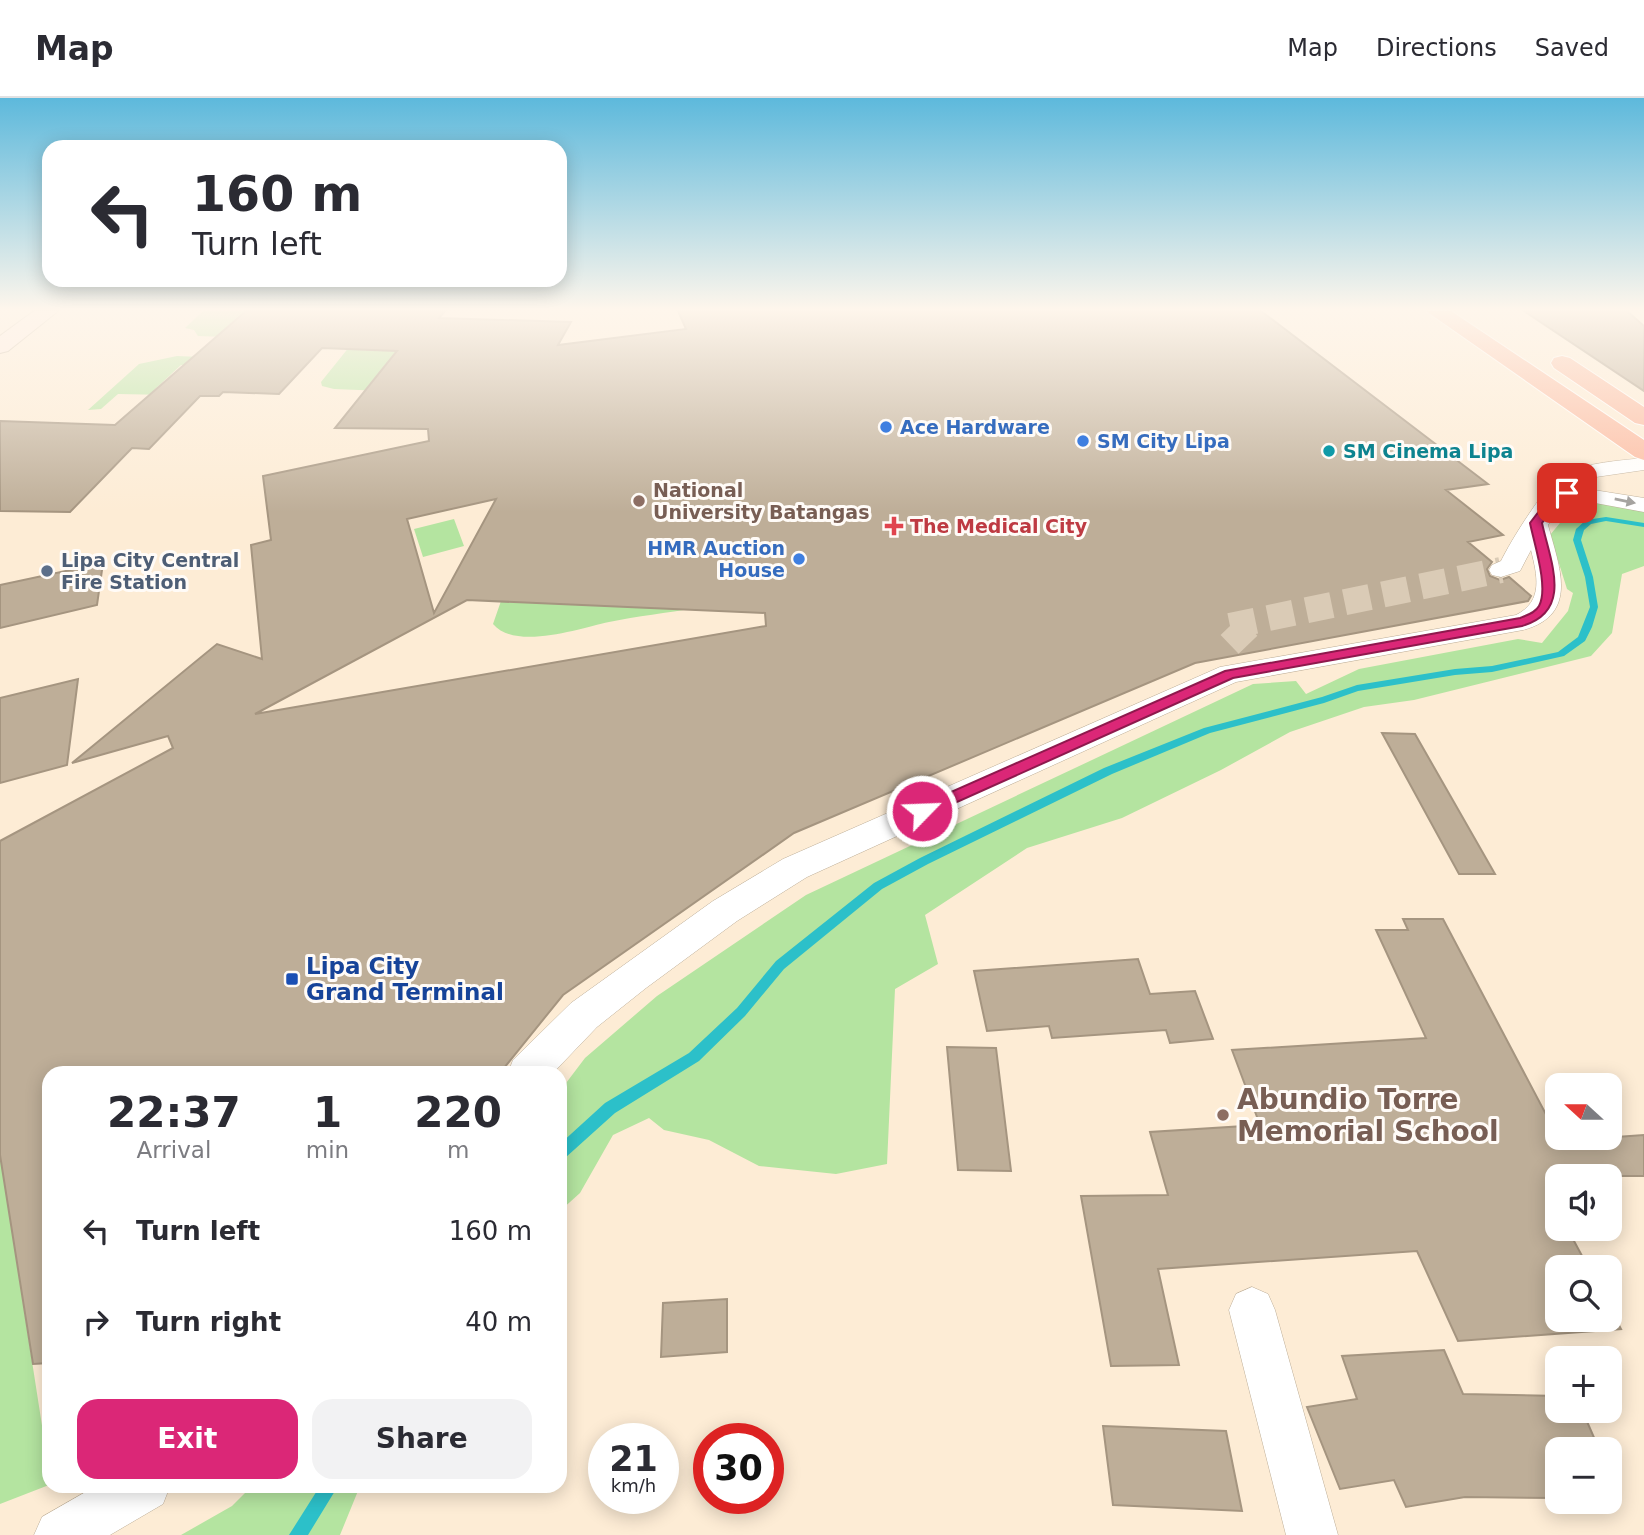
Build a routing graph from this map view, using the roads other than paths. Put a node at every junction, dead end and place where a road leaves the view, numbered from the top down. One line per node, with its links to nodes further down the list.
1 (1535, 378): 4 (highway)
2 (1585, 378): 3 (highway)
3 (1644, 418)
4 (1644, 452)
5 (1644, 464): 6 (street)
6 (1557, 495): 7 (street, one-way to 7); 8 (street)
7 (1644, 505)
8 (1538, 519): 9 (street); 10 (street)
9 (1501, 570)
10 (534, 1066)
11 (1252, 1310): 14 (street)
12 (133, 1493): 13 (street)
13 (60, 1535)
14 (1312, 1535)

